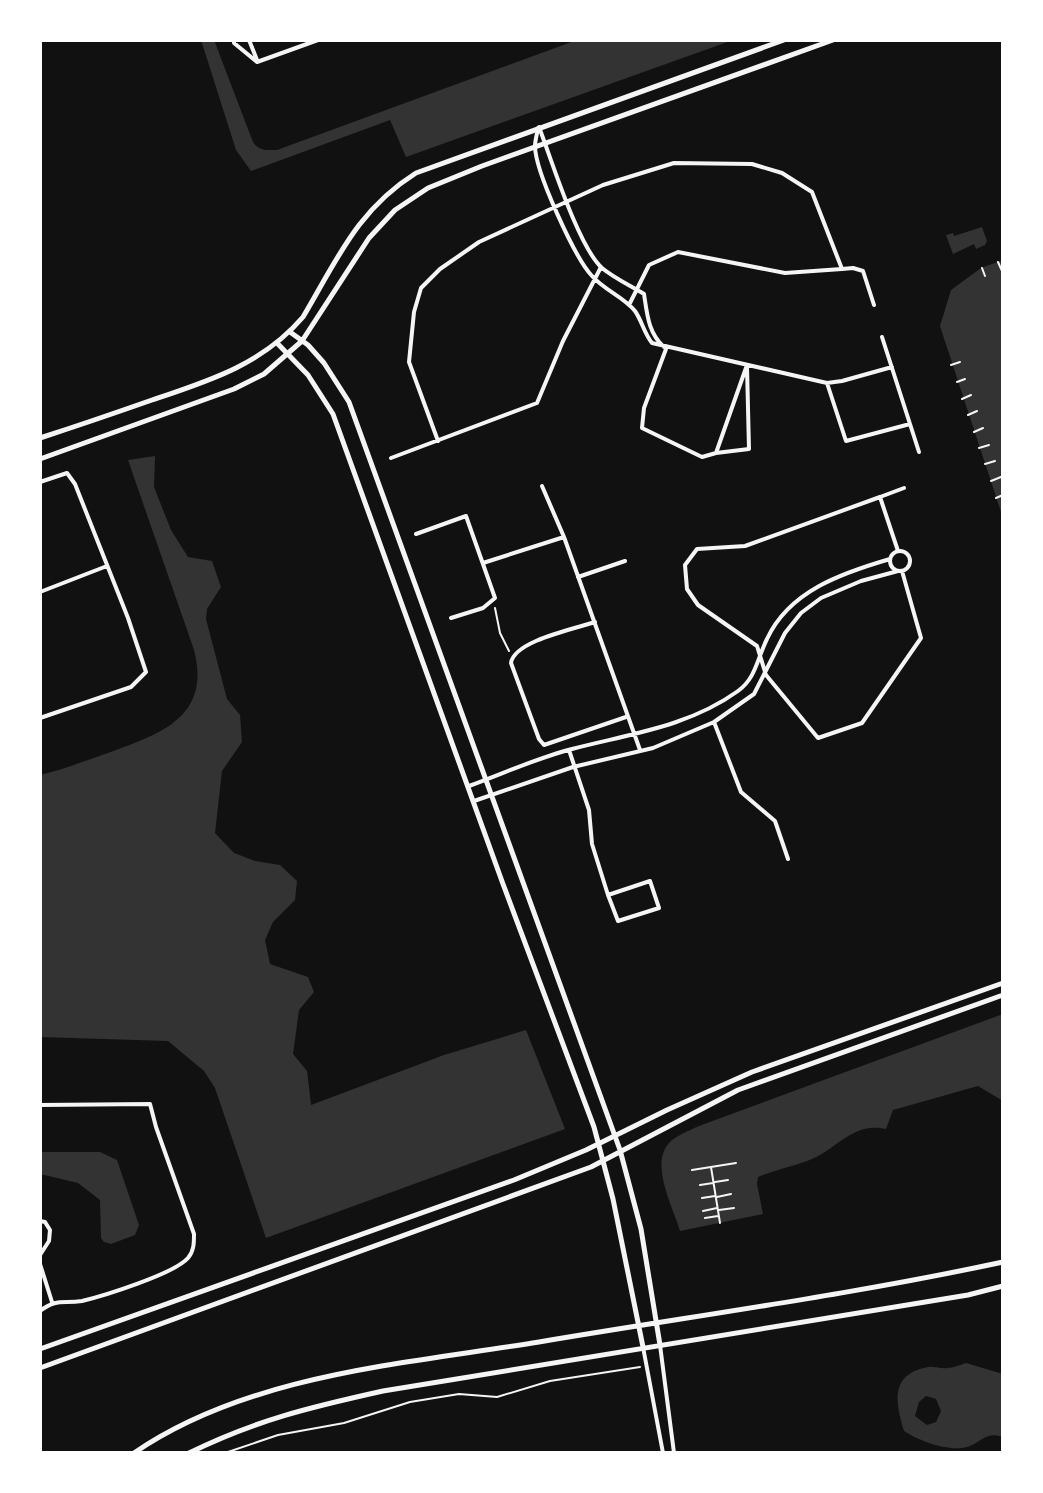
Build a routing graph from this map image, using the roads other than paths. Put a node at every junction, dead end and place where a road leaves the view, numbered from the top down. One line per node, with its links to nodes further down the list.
1 (234, 40): 6 (street)
2 (249, 40): 6 (street)
3 (318, 40): 6 (street)
4 (784, 40): 7 (street)
5 (833, 40): 8 (street)
6 (257, 62)
7 (539, 127): 8 (street); 9 (street); 18 (street)
8 (545, 144): 9 (street); 10 (street)
9 (535, 147): 11 (street); 20 (street)
10 (568, 203): 11 (street); 12 (street); 13 (street)
11 (555, 209): 14 (street); 29 (street)
12 (601, 267): 14 (street); 15 (street)
13 (842, 269): 15 (street); 16 (street)
14 (595, 280): 17 (street); 29 (street)
15 (638, 290): 17 (street); 22 (street)
16 (874, 305)
17 (631, 307): 22 (street)
18 (290, 332): 20 (street); 21 (street)
19 (882, 337): 25 (street)
20 (305, 338): 23 (street); 59 (street)
21 (277, 343): 23 (street); 28 (street)
22 (666, 348): 24 (street); 31 (street)
23 (287, 355): 33 (street); 60 (street)
24 (747, 365): 26 (street); 31 (street); 31 (street)
25 (892, 367): 26 (street); 27 (street)
26 (827, 383): 27 (street)
27 (910, 424): 30 (street)
28 (40, 438)
29 (438, 441): 32 (street)
30 (919, 452)
31 (716, 453)
32 (391, 458)
33 (40, 459)
34 (40, 482): 44 (street)
35 (542, 486): 39 (street)
36 (904, 488): 37 (street)
37 (880, 497): 40 (street); 50 (street)
38 (416, 534): 43 (street)
39 (564, 537): 43 (street); 46 (street)
40 (898, 551): 41 (street); 45 (street)
41 (890, 559): 45 (street); 50 (street)
42 (625, 561): 46 (street)
43 (483, 563): 48 (street)
44 (107, 566): 47 (street); 53 (street)
45 (900, 571): 51 (street); 51 (street)
46 (578, 577): 49 (street)
47 (40, 592)
48 (451, 618)
49 (595, 622): 52 (street); 52 (street)
50 (760, 657): 51 (street); 55 (street)
51 (766, 675): 54 (street)
52 (627, 717): 55 (street)
53 (40, 718)
54 (714, 722): 57 (street); 63 (street)
55 (634, 735): 56 (street); 57 (street)
56 (569, 750): 58 (street); 59 (street)
57 (640, 750): 58 (street)
58 (573, 767): 61 (street); 64 (street)
59 (485, 780): 60 (street); 61 (street)
60 (469, 786): 62 (street)
61 (491, 795): 62 (street); 68 (street)
62 (474, 801): 69 (street)
63 (788, 859)
64 (608, 895): 64 (street)
65 (1003, 983): 68 (street)
66 (1003, 995): 70 (street)
67 (40, 1105): 77 (street)
68 (615, 1136): 69 (street); 70 (street)
69 (599, 1144): 71 (street); 83 (street)
70 (620, 1150): 71 (street); 79 (street)
71 (603, 1159): 80 (street); 84 (street)
72 (40, 1221): 73 (street)
73 (40, 1255)
74 (1003, 1262): 79 (street)
75 (40, 1264): 77 (street)
76 (1003, 1286): 81 (street)
77 (52, 1302): 78 (street)
78 (40, 1311)
79 (656, 1321): 80 (street); 81 (street)
80 (637, 1325): 82 (street); 85 (street)
81 (660, 1345): 82 (street); 88 (street)
82 (643, 1347): 86 (street); 87 (street)
83 (40, 1349)
84 (40, 1368)
85 (134, 1453)
86 (189, 1453)
87 (663, 1453)
88 (674, 1453)

